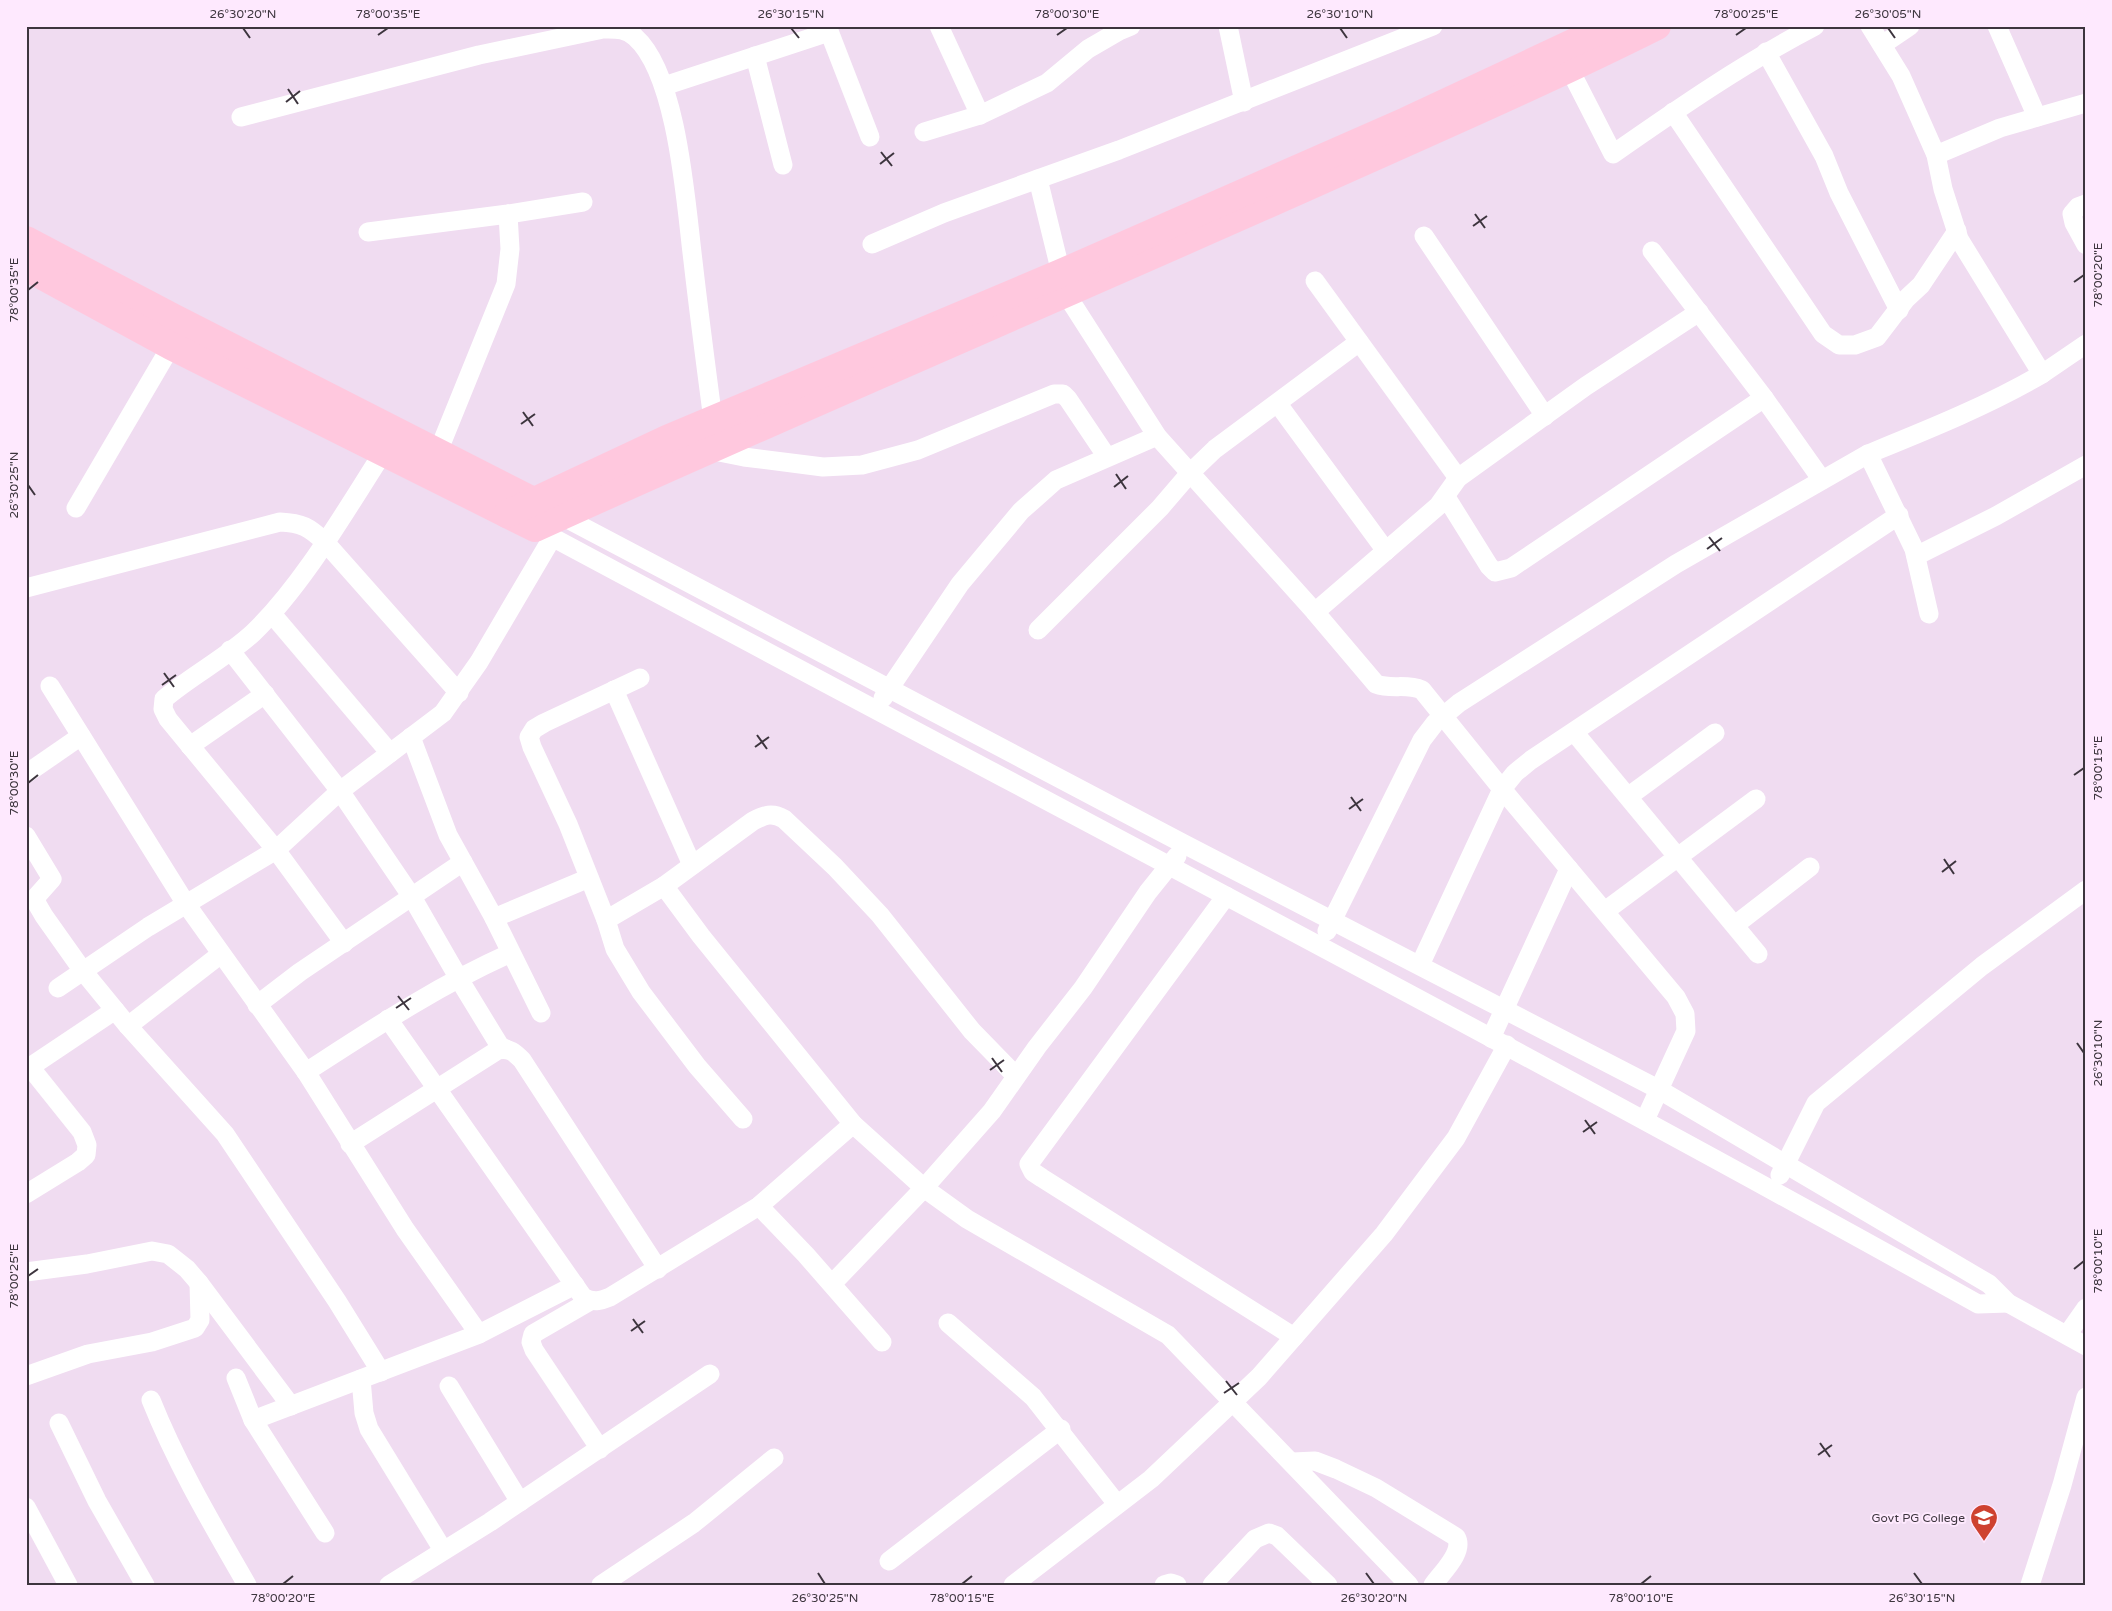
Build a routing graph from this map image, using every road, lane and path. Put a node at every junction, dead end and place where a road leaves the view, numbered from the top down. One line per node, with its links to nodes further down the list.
1 (938, 26): 21 (street)
2 (1131, 26): 21 (street)
3 (1228, 26): 18 (street)
4 (1433, 26): 18 (street)
5 (1608, 26): 41 (highway)
6 (1657, 26): 16 (highway)
7 (1815, 26): 14 (street)
8 (1870, 26): 13 (street)
9 (1910, 26): 13 (street)
10 (1996, 26): 23 (street)
11 (624, 28): 17 (street); 22 (street)
12 (828, 29): 15 (street); 25 (street)
13 (1882, 46): 26 (street)
14 (1766, 52): 20 (street); 42 (street)
15 (755, 56): 17 (street); 27 (street)
16 (1570, 70): 20 (street); 41 (highway)
17 (664, 86): 51 (street)
18 (1244, 102): 28 (street)
19 (2086, 103): 23 (street)
20 (1673, 112): 42 (street)
21 (980, 115): 24 (street)
22 (241, 117)
23 (2037, 117): 26 (street)
24 (924, 132)
25 (870, 137)
26 (1936, 155): 32 (street)
27 (783, 165)
28 (1038, 179): 36 (street); 41 (street)
29 (584, 202): 31 (street)
30 (2086, 204): 37 (street)
31 (508, 214): 33 (street); 55 (street)
32 (1956, 231): 42 (street); 47 (street)
33 (368, 232)
34 (1424, 236): 50 (street)
35 (26, 240): 55 (highway)
36 (872, 244)
37 (2086, 245)
38 (1652, 251): 43 (street)
39 (26, 267): 46 (highway)
40 (1315, 281): 44 (street)
41 (1064, 284): 51 (highway); 52 (street); 53 (highway)
42 (1899, 310)
43 (1699, 312): 48 (street); 50 (street)
44 (1359, 342): 49 (street); 60 (street)
45 (2086, 344): 47 (street)
46 (171, 346): 54 (highway); 64 (street)
47 (2042, 374): 56 (street)
48 (1764, 398): 61 (street); 62 (street)
49 (1278, 404): 59 (street); 69 (street)
50 (1545, 416): 60 (street)
51 (713, 420): 63 (highway)
52 (1157, 436): 57 (street); 59 (street)
53 (707, 449): 57 (street); 67 (highway)
54 (384, 451): 65 (highway); 68 (street)
55 (438, 452): 63 (highway)
56 (1868, 454): 61 (street); 66 (street)
57 (1107, 457): 79 (street)
58 (2086, 465): 70 (street)
59 (1190, 473): 72 (street); 75 (street)
60 (1458, 478): 62 (street)
61 (1822, 480): 84 (street)
62 (1446, 497): 69 (street)
63 (533, 500): 65 (highway); 67 (highway)
64 (76, 508)
65 (507, 514): 67 (highway)
66 (1899, 515): 70 (street); 85 (street)
67 (550, 527): 79 (street); 81 (street); 83 (street)
68 (325, 542): 71 (street); 73 (street); 81 (street)
69 (1386, 551): 72 (street)
70 (1916, 556): 74 (street)
71 (26, 588)
72 (1315, 612): 84 (street)
73 (272, 614): 76 (street); 90 (street)
74 (1929, 614)
75 (1038, 630)
76 (230, 650): 82 (street); 89 (street)
77 (640, 678): 80 (street)
78 (50, 686): 87 (street)
79 (889, 689): 83 (street); 97 (street)
80 (614, 690): 101 (street); 105 (street)
81 (459, 693): 88 (street)
82 (265, 694): 89 (street); 93 (street)
83 (874, 711): 102 (street)
84 (1444, 715): 92 (street); 114 (street)
85 (1574, 732): 92 (street); 94 (street)
86 (1715, 733): 94 (street)
87 (81, 736): 91 (street); 110 (street)
88 (411, 737): 90 (street); 100 (street)
89 (190, 746): 98 (street)
90 (390, 753): 93 (street)
91 (26, 774)
92 (1502, 789): 104 (street); 121 (street)
93 (340, 791): 98 (street); 109 (street)
94 (1629, 796): 99 (street)
95 (1756, 799): 99 (street)
96 (26, 836): 122 (street)
97 (1184, 844): 102 (street); 114 (street)
98 (276, 850): 110 (street); 116 (street)
99 (1679, 856): 111 (street); 115 (street)
100 (463, 862): 109 (street); 112 (street)
101 (692, 865): 106 (street); 135 (street)
102 (1171, 866): 108 (street); 135 (street)
103 (1810, 867): 115 (street)
104 (1569, 869): 111 (street); 126 (street)
105 (589, 878): 112 (street); 113 (street)
106 (664, 886): 113 (street); 140 (street)
107 (2086, 890): 142 (street)
108 (1226, 896): 117 (street); 158 (street)
109 (412, 897): 116 (street); 123 (street)
110 (186, 904): 119 (street); 122 (street)
111 (1605, 911): 137 (street)
112 (494, 918): 118 (street)
113 (606, 920): 138 (street)
114 (1331, 921): 117 (street); 121 (street)
115 (1735, 924): 120 (street)
116 (344, 943): 125 (street)
117 (1319, 946): 131 (street)
118 (511, 953): 123 (street); 128 (street)
119 (221, 954): 125 (street); 130 (street)
120 (1758, 954)
121 (1420, 966): 126 (street)
122 (84, 971): 124 (street); 127 (street)
123 (459, 976): 129 (street); 132 (street)
124 (58, 988)
125 (257, 1005): 134 (street)
126 (1505, 1008): 131 (street); 137 (street)
127 (115, 1010): 130 (street); 133 (street)
128 (541, 1013)
129 (388, 1019): 134 (street); 136 (street)
130 (128, 1026): 161 (street)
131 (1499, 1042): 139 (street); 158 (street)
132 (506, 1049): 136 (street); 147 (street)
133 (27, 1067): 145 (street)
134 (306, 1072): 141 (street)
135 (1016, 1076): 143 (street)
136 (436, 1089): 141 (street); 151 (street)
137 (1658, 1089): 139 (street); 142 (street)
138 (743, 1119)
139 (1645, 1120): 144 (street)
140 (853, 1124): 143 (street); 146 (street)
141 (350, 1144): 156 (street)
142 (1785, 1165): 144 (street); 153 (street)
143 (924, 1188): 150 (street); 169 (street)
144 (1773, 1190): 153 (street)
145 (26, 1194)
146 (759, 1206): 147 (street); 150 (street)
147 (658, 1269): 152 (street)
148 (26, 1272): 149 (street)
149 (199, 1283): 163 (street); 170 (street)
150 (832, 1284): 159 (street)
151 (575, 1285): 152 (street); 156 (street)
152 (590, 1301): 174 (street)
153 (2008, 1303): 157 (street)
154 (2086, 1308): 157 (street)
155 (948, 1323): 173 (street)
156 (479, 1334): 161 (street)
157 (2067, 1335): 160 (street)
158 (1294, 1337): 169 (street)
159 (882, 1342)
160 (2086, 1346)
161 (381, 1372): 165 (street)
162 (710, 1374): 174 (street)
163 (26, 1376)
164 (236, 1378): 171 (street)
165 (361, 1379): 170 (street); 181 (street)
166 (449, 1386): 177 (street)
167 (2086, 1397): 195 (street)
168 (152, 1400): 185 (street)
169 (1234, 1401): 176 (street); 178 (street)
170 (291, 1406): 171 (street)
171 (252, 1420): 180 (street)
172 (59, 1423): 184 (street)
173 (1061, 1429): 178 (street); 182 (street)
174 (600, 1449): 177 (street)
175 (774, 1458): 187 (street)
176 (1293, 1462): 193 (street); 194 (street)
177 (520, 1502): 181 (street)
178 (1118, 1504): 188 (street)
179 (26, 1507): 183 (street)
180 (325, 1533)
181 (443, 1550): 186 (street)
182 (889, 1561)
183 (68, 1585)
184 (145, 1585)
185 (248, 1585)
186 (389, 1585)
187 (601, 1585)
188 (1013, 1585)
189 (1164, 1585): 190 (street)
190 (1178, 1585)
191 (1212, 1585): 192 (street)
192 (1328, 1585)
193 (1409, 1585)
194 (1433, 1585)
195 (2030, 1585)

